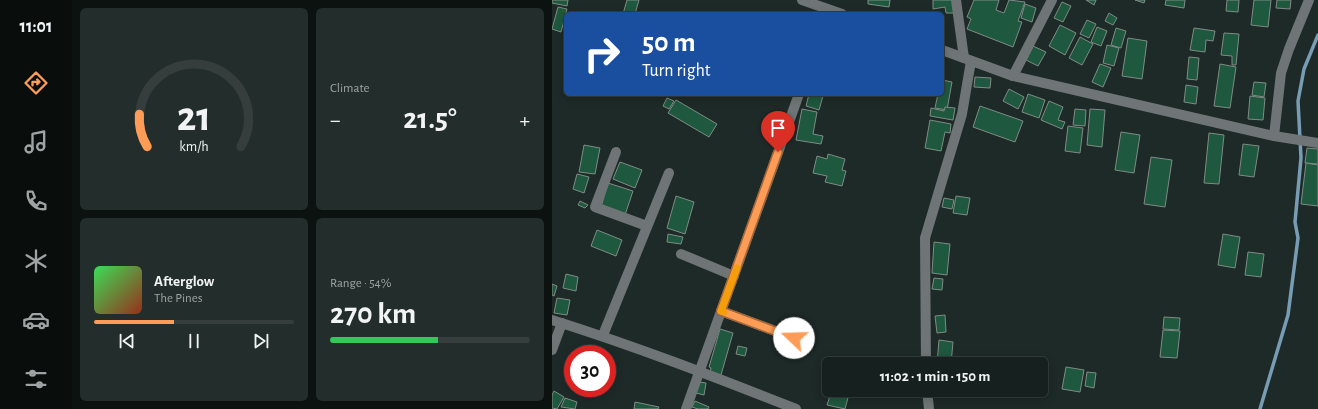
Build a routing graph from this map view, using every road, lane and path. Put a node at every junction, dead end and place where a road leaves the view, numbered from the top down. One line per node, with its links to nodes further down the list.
1 (802, 0): 5 (street)
2 (956, 0): 7 (street)
3 (1052, 0): 8 (street)
4 (1309, 0): 10 (street)
5 (829, 12)
6 (944, 51): 7 (street)
7 (967, 60): 8 (street); 22 (street)
8 (1013, 76): 10 (street)
9 (798, 96): 16 (street)
10 (1274, 136): 11 (street)
11 (1318, 143)
12 (616, 152): 14 (street)
13 (669, 173): 14 (street)
14 (647, 226): 19 (street)
15 (681, 254): 16 (street)
16 (734, 276): 17 (street)
17 (721, 311): 20 (street); 23 (street)
18 (557, 321): 19 (street); 21 (street)
19 (603, 335): 23 (street)
20 (808, 344)
21 (552, 350)
22 (926, 357)
23 (700, 370): 25 (street); 26 (street)
24 (928, 397): 27 (street)
25 (686, 409)
26 (794, 409)
27 (929, 409)

